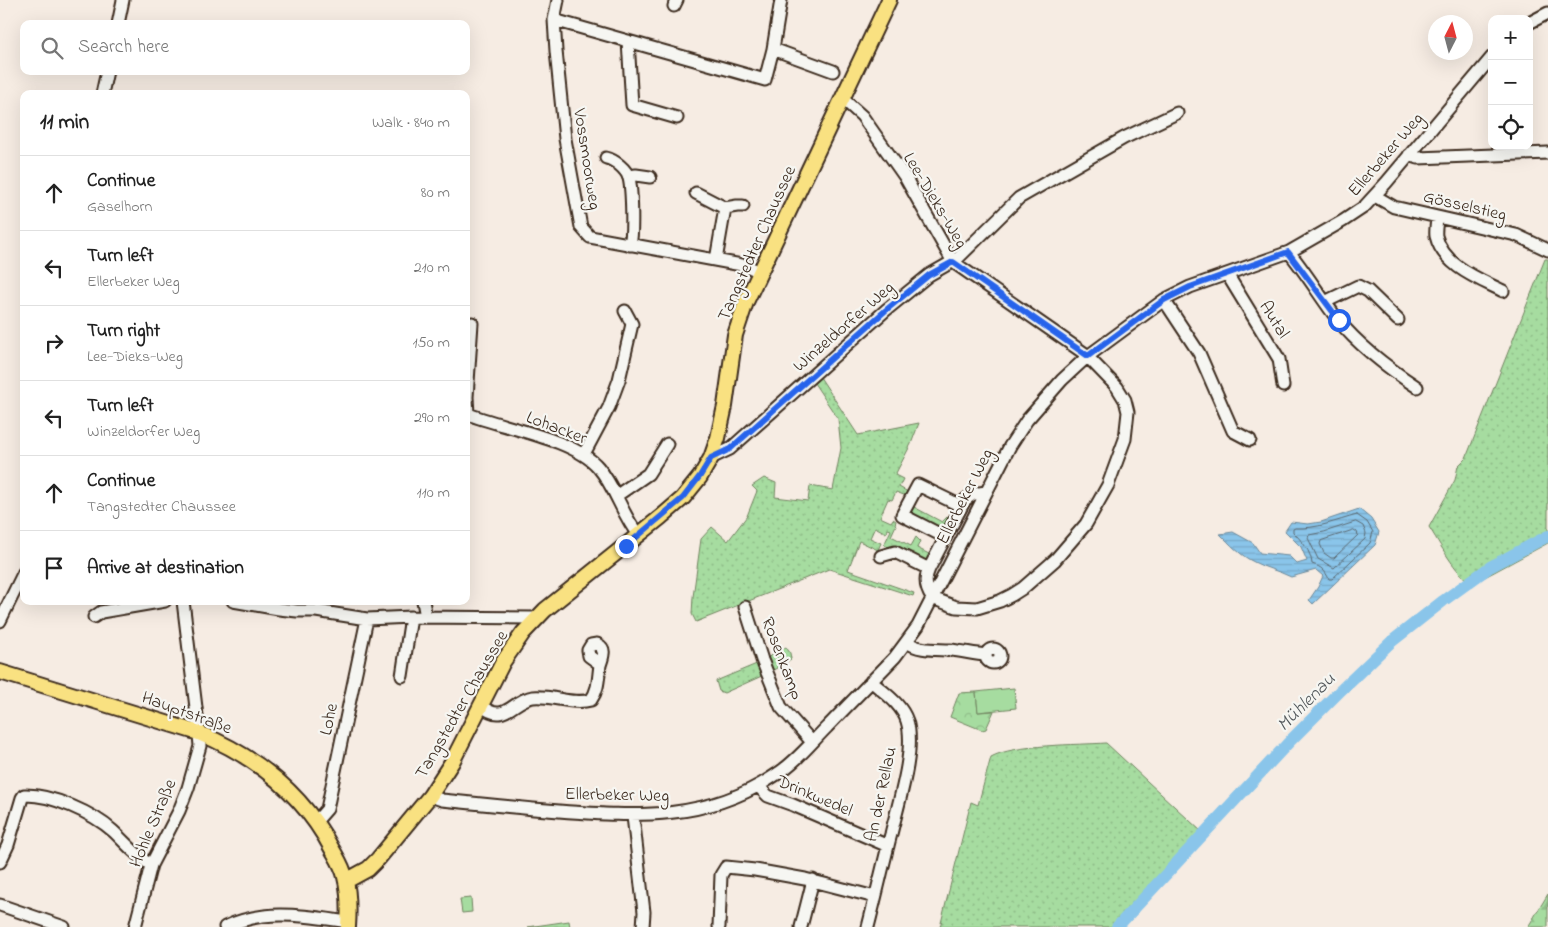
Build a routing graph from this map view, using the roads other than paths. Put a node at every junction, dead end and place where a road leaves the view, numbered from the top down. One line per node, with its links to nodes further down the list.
1 (123, 0): 6 (street)
2 (558, 0): 7 (street, Vossmoorweg)
3 (781, 0): 10 (street)
4 (890, 0): 15 (main road, Tangstedter Chaussee)
5 (1548, 13): 8 (street)
6 (119, 20)
7 (554, 20): 9 (street); 28 (street, Vossmoorweg)
8 (1533, 21)
9 (628, 41): 10 (street); 17 (street)
10 (773, 49): 12 (street)
11 (1489, 60): 19 (street, Ellerbeker Weg)
12 (833, 71)
13 (106, 75): 14 (street)
14 (103, 90)
15 (843, 98): 32 (street, Lee-Dieks-Weg); 33 (main road, Tangstedter Chaussee)
16 (1177, 113): 32 (street, Winzeldorfer Weg)
17 (678, 118)
18 (1548, 153): 19 (street)
19 (1409, 155): 24 (street, Ellerbeker Weg)
20 (606, 158): 21 (street)
21 (628, 176): 22 (street); 28 (street)
22 (650, 177)
23 (696, 193): 26 (street)
24 (1374, 196): 27 (street, Gösselstieg); 30 (street, Ellerbeker Weg)
25 (743, 206): 26 (street)
26 (725, 208): 31 (street)
27 (1437, 217): 29 (street, Gösselstieg); 35 (street)
28 (630, 245): 31 (street, Vossmoorweg)
29 (1548, 250)
30 (1288, 252): 34 (street, Ellerbeker Weg); 37 (street)
31 (716, 260): 33 (street, Vossmoorweg)
32 (953, 262): 42 (street, Lee-Dieks-Weg); 49 (street, Winzeldorfer Weg)
33 (760, 272): 49 (main road, Tangstedter Chaussee)
34 (1227, 274): 36 (street, Ellerbeker Weg); 43 (street, Autal)
35 (1503, 291)
36 (1164, 300): 42 (street, Ellerbeker Weg); 46 (street)
37 (1325, 302): 39 (street); 44 (street)
38 (625, 311): 48 (street)
39 (1398, 320)
40 (472, 323): 41 (street, Lohacker)
41 (470, 353)
42 (1088, 356): 50 (street, Ellerbeker Weg); 58 (street, Lee-Dieks-Weg)
43 (1283, 386)
44 (1417, 387)
45 (470, 417): 48 (street, Lohacker)
46 (1250, 440)
47 (667, 444): 51 (street)
48 (584, 454): 51 (street, Lohacker)
49 (711, 458): 53 (main road, Tangstedter Chaussee)
50 (986, 492): 52 (street); 58 (street, Ellerbeker Weg)
51 (616, 496): 53 (street, Lohacker)
52 (961, 506): 54 (street); 54 (street)
53 (639, 536): 67 (main road, Tangstedter Chaussee)
54 (945, 537): 56 (street)
55 (881, 556): 56 (street)
56 (929, 569): 58 (street)
57 (20, 580): 69 (street)
58 (932, 598): 70 (street, Ellerbeker Weg)
59 (142, 605): 64 (street)
60 (183, 605): 77 (street, Hohle Straße)
61 (256, 605): 68 (street)
62 (424, 605): 66 (street)
63 (745, 607): 78 (street, Rosenkamp)
64 (94, 617)
65 (411, 617): 66 (street); 68 (street); 74 (street)
66 (426, 617): 67 (street)
67 (537, 618): 76 (main road, Tangstedter Chaussee)
68 (366, 619): 82 (street, Lohe)
69 (0, 621)
70 (907, 642): 71 (street); 75 (street, Ellerbeker Weg)
71 (986, 655)
72 (600, 664): 76 (street)
73 (0, 672): 77 (main road, Hauptstraße)
74 (402, 676)
75 (871, 681): 78 (street, Ellerbeker Weg); 83 (street, An der Rellau)
76 (480, 705): 80 (main road, Tangstedter Chaussee)
77 (199, 733): 82 (main road, Hauptstraße); 85 (street, Hohle Straße)
78 (812, 742): 79 (street, Ellerbeker Weg)
79 (758, 786): 81 (street, Ellerbeker Weg); 83 (street, Drinkwedel)
80 (430, 796): 81 (street, Ellerbeker Weg); 87 (main road, Tangstedter Chaussee)
81 (633, 816): 94 (street)
82 (314, 820): 87 (main road, Hauptstraße)
83 (888, 846): 88 (street, An der Rellau)
84 (0, 862): 85 (street)
85 (151, 864): 92 (street, Hohle Straße)
86 (812, 880): 88 (street); 95 (street); 96 (street)
87 (346, 881): 90 (main road, Hauptstraße)
88 (875, 897): 97 (street, An der Rellau)
89 (0, 905): 91 (street)
90 (348, 925): 93 (street)
91 (64, 927)
92 (135, 927)
93 (225, 927)
94 (643, 927)
95 (719, 927)
96 (801, 927)
97 (868, 927)

